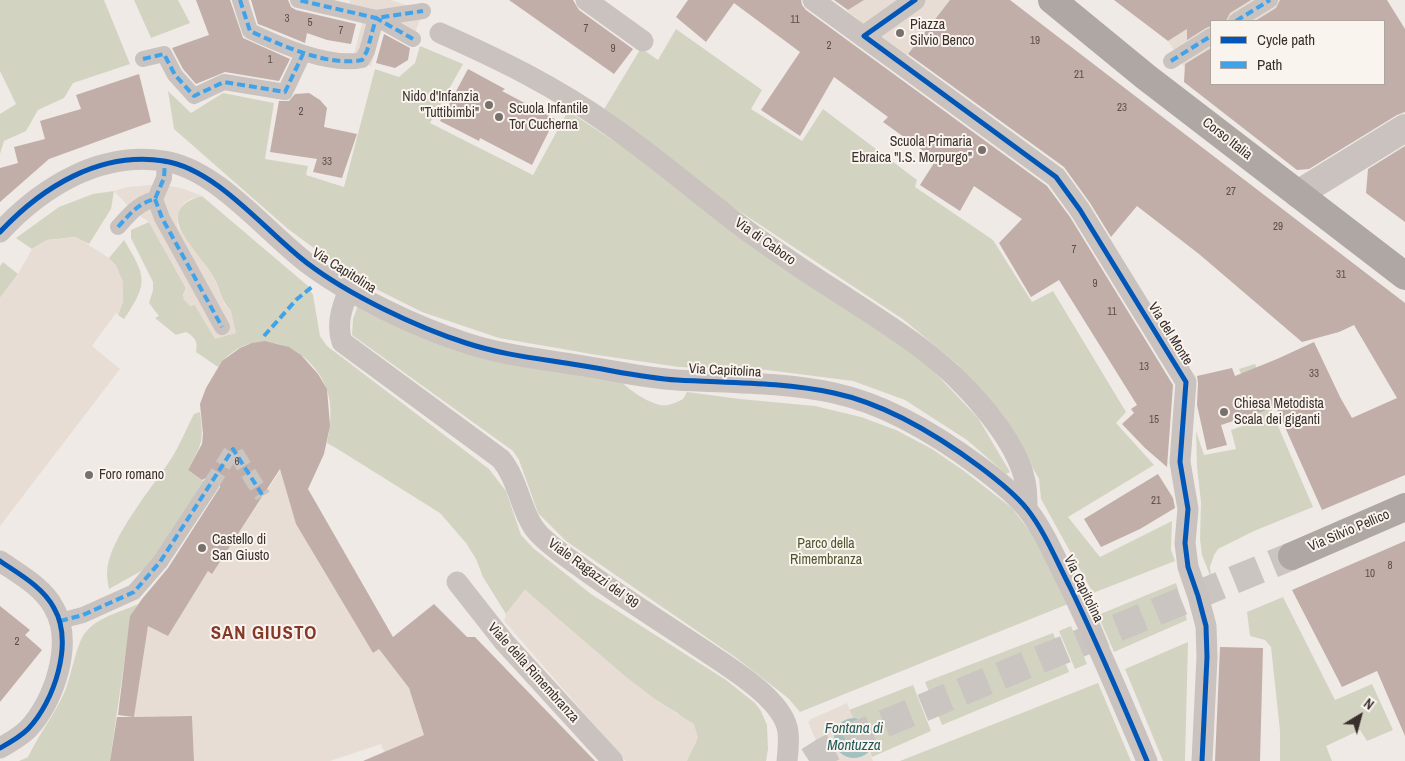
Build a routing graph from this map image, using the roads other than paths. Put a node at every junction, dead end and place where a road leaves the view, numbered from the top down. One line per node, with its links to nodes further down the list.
1 (240, 0): 16 (street)
2 (298, 0): 9 (street)
3 (586, 0): 15 (street)
4 (814, 0): 12 (street, Via del Monte)
5 (915, 0): 12 (street)
6 (1052, 0): 21 (main road, Corso Italia)
7 (1270, 0): 10 (street)
8 (423, 11): 9 (street)
9 (376, 18): 14 (street); 16 (street)
10 (1238, 20)
11 (440, 33): 30 (street, Via di Caboro)
12 (864, 36): 39 (street, Via del Monte)
13 (1210, 37): 18 (street)
14 (412, 39)
15 (643, 41)
16 (303, 54): 17 (street)
17 (143, 59)
18 (1171, 61)
19 (1405, 128): 21 (street)
20 (165, 161): 22 (street); 24 (street, Via Capitolina); 26 (street, Via Capitolina)
21 (1298, 194): 25 (main road, Corso Italia)
22 (155, 199): 23 (street); 27 (street)
23 (118, 227)
24 (0, 232)
25 (1405, 276)
26 (349, 290): 30 (street, Via Capitolina); 37 (street, Viale Ragazzi del '99)
27 (222, 327)
28 (210, 486): 34 (street)
29 (1405, 507): 31 (main road, Via Silvio Pellico)
30 (1027, 508): 38 (street, Via Capitolina)
31 (1292, 556)
32 (0, 561): 34 (street)
33 (457, 582): 36 (street, Viale della Rimembranza)
34 (60, 622): 35 (street)
35 (0, 748)
36 (613, 761)
37 (787, 761)
38 (1147, 761)
39 (1202, 761)

